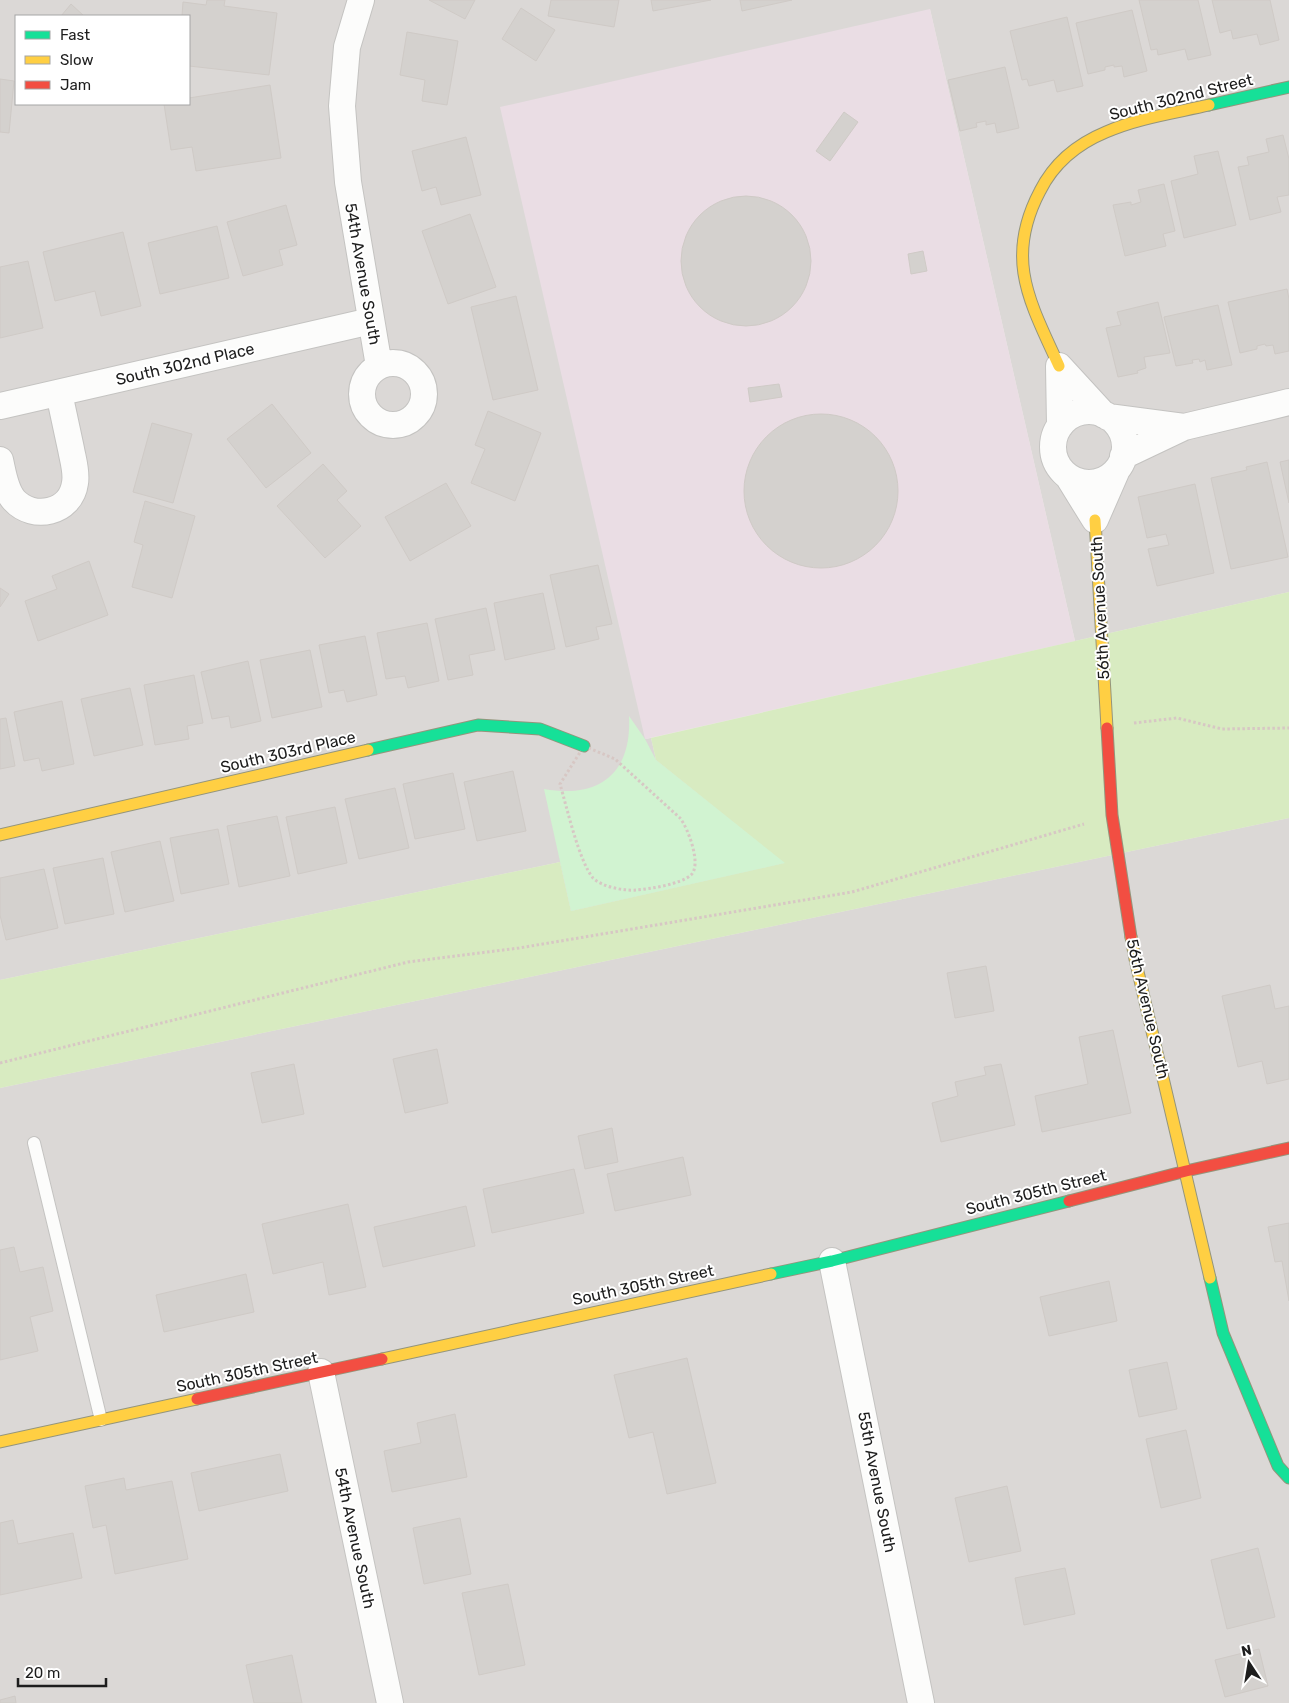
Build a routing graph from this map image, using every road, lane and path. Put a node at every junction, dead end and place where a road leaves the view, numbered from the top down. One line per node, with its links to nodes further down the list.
1 (361, 0): 4 (street, 54th Avenue South)
2 (1289, 87): 3 (street, South 302nd Street)
3 (1059, 162): 6 (street, 56th Avenue South)
4 (371, 321): 5 (street, 54th Avenue South); 7 (street, South 302nd Place)
5 (379, 366)
6 (1059, 366): 10 (street, 56th Avenue South); 11 (street, 56th Avenue South)
7 (59, 393): 9 (street, South 302nd Place); 13 (street)
8 (1289, 402): 12 (street)
9 (0, 406)
10 (1106, 416): 11 (street); 12 (street); 14 (street, 56th Avenue South)
11 (1060, 426): 15 (street, 56th Avenue South)
12 (1184, 427): 14 (street)
13 (0, 460)
14 (1119, 464): 15 (street); 16 (street, 56th Avenue South)
15 (1069, 478): 16 (street, 56th Avenue South)
16 (1095, 520): 17 (street, 56th Avenue South)
17 (1106, 726): 18 (path); 20 (street, 56th Avenue South)
18 (1289, 728)
19 (584, 746): 19 (path); 21 (street, South 303rd Place)
20 (1112, 816): 22 (path); 25 (street, 56th Avenue South)
21 (0, 835)
22 (0, 1062)
23 (34, 1143): 28 (lane)
24 (1289, 1148): 25 (street, South 305th Street)
25 (1186, 1171): 26 (street, South 305th Street); 30 (street, 56th Avenue South)
26 (832, 1261): 27 (street, South 305th Street); 32 (street, 55th Avenue South)
27 (321, 1372): 28 (street, South 305th Street); 31 (street, 54th Avenue South)
28 (101, 1420): 29 (street, South 305th Street)
29 (0, 1442)
30 (1289, 1478)
31 (390, 1703)
32 (921, 1703)

